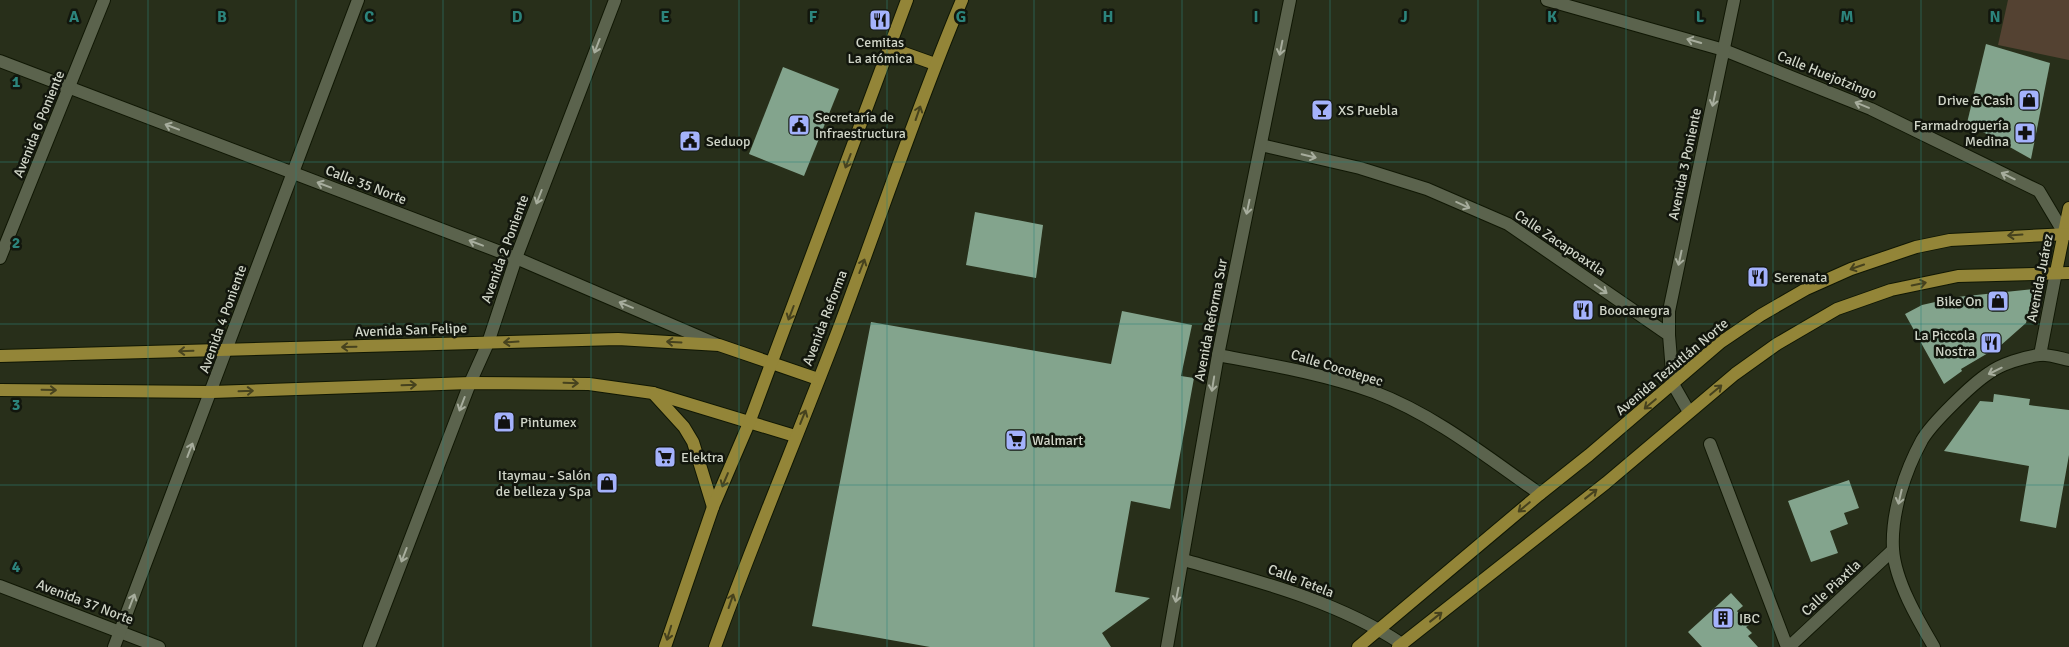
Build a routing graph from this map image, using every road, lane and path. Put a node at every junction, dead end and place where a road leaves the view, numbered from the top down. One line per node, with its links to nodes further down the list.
1 (104, 0): 13 (street, Avenida 6 Poniente)
2 (358, 0): 15 (street, Avenida 4 Poniente)
3 (615, 0): 19 (street, Avenida 2 Poniente, one-way to 19)
4 (907, 0): 9 (main road)
5 (962, 0): 12 (main road, Avenida Reforma)
6 (1290, 0): 14 (street, Avenida Reforma Sur, one-way to 14)
7 (1547, 0): 10 (street, Calle Huejotzingo, one-way to 7)
8 (1734, 0): 10 (street, Avenida 3 Poniente)
9 (890, 48): 12 (main road); 29 (main road, one-way to 29)
10 (1724, 50): 17 (street, Calle Huejotzingo, one-way to 10); 21 (street, Avenida 3 Poniente, one-way to 21)
11 (0, 61): 13 (street, Calle 35 Norte)
12 (935, 64): 30 (main road, Avenida Reforma, one-way to 12)
13 (70, 88): 15 (street, Calle 35 Norte, one-way to 13); 18 (street, Avenida 6 Poniente)
14 (1261, 145): 21 (street, Calle Zacapoaxtla, one-way to 21); 25 (street, Avenida Reforma Sur, one-way to 25)
15 (293, 173): 19 (street, Calle 35 Norte, one-way to 15); 24 (street, Avenida 4 Poniente)
16 (2069, 208): 17 (main road, Avenida Juárez)
17 (2067, 234): 20 (main road, Avenida Juárez); 32 (main road, Avenida Teziutlán Norte, one-way to 32)
18 (0, 258)
19 (516, 258): 22 (street, Avenida 2 Poniente); 23 (street, Calle 35 Norte, one-way to 19)
20 (2063, 273): 26 (street, Avenida Juárez); 36 (main road, one-way to 20)
21 (1669, 335): 32 (street)
22 (488, 343): 23 (main road, Avenida San Felipe, one-way to 22); 24 (main road, Avenida San Felipe, one-way to 24); 31 (street, Avenida 2 Poniente)
23 (719, 345): 29 (main road, Avenida San Felipe)
24 (228, 350): 27 (main road, Avenida San Felipe, one-way to 27); 34 (street, Avenida 4 Poniente)
25 (1218, 355): 40 (street, Calle Cocotepec); 43 (street, Avenida Reforma Sur, one-way to 43)
26 (2040, 355): 28 (street); 42 (street, one-way to 42)
27 (0, 356)
28 (2069, 360)
29 (772, 363): 30 (main road, Avenida San Felipe); 37 (main road)
30 (818, 379): 38 (main road, Avenida Reforma, one-way to 30)
31 (470, 383): 34 (main road, one-way to 31); 35 (main road, one-way to 35); 50 (street, Avenida 2 Poniente, one-way to 50)
32 (1673, 384): 36 (street); 40 (main road, Avenida Teziutlán Norte, one-way to 40)
33 (0, 390): 34 (main road, one-way to 34)
34 (212, 392): 46 (street, Avenida 4 Poniente, one-way to 34)
35 (653, 393): 37 (main road); 41 (main road)
36 (1689, 412): 47 (main road, one-way to 36)
37 (749, 423): 38 (main road); 41 (main road, one-way to 41)
38 (795, 436): 52 (main road, Avenida Reforma, one-way to 38)
39 (1710, 444): 55 (street)
40 (1540, 494): 45 (main road, Avenida Teziutlán Norte, one-way to 45)
41 (713, 507): 51 (main road, one-way to 51)
42 (1893, 550): 55 (street, Calle Piaxtla); 56 (street)
43 (1184, 560): 45 (street, Calle Tetela); 53 (street, Avenida Reforma Sur, one-way to 53)
44 (0, 586): 46 (street, Avenida 37 Norte)
45 (1380, 629): 47 (street, Calle Tetela); 54 (main road, Avenida Teziutlán Norte)
46 (120, 632): 48 (street, Avenida 4 Poniente); 49 (street, Avenida 37 Norte)
47 (1400, 645)
48 (114, 647)
49 (159, 647)
50 (369, 647)
51 (665, 647)
52 (715, 647)
53 (1167, 647)
54 (1358, 647)
55 (1788, 647)
56 (1934, 647)

